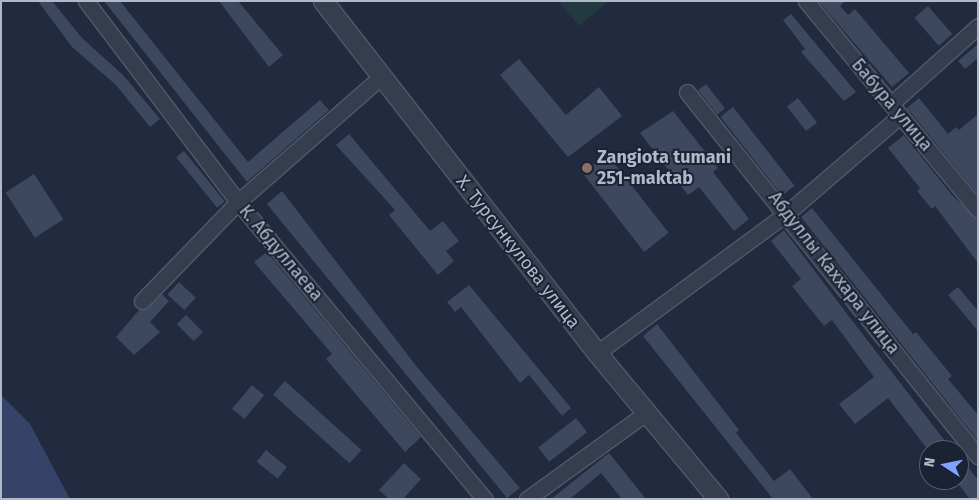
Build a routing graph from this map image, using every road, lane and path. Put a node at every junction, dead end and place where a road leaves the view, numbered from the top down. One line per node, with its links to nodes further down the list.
1 (86, 1): 8 (street, К. Абдуллаева)
2 (323, 1): 5 (street, Х. Турсункулова улица)
3 (806, 1): 7 (street, Бабура улица)
4 (978, 26): 7 (street)
5 (382, 76): 8 (street); 12 (street, Х. Турсункулова улица)
6 (687, 92): 10 (street, Абдуллы Каххара улица)
7 (897, 109): 9 (street, Бабура улица); 10 (street)
8 (238, 202): 11 (street); 15 (street, К. Абдуллаева)
9 (978, 210)
10 (787, 213): 12 (street); 14 (street, Абдуллы Каххара улица)
11 (142, 301)
12 (597, 353): 13 (street, Х. Турсункулова улица)
13 (647, 412): 16 (street); 17 (street, Х. Турсункулова улица)
14 (978, 456)
15 (485, 499)
16 (527, 499)
17 (718, 499)

